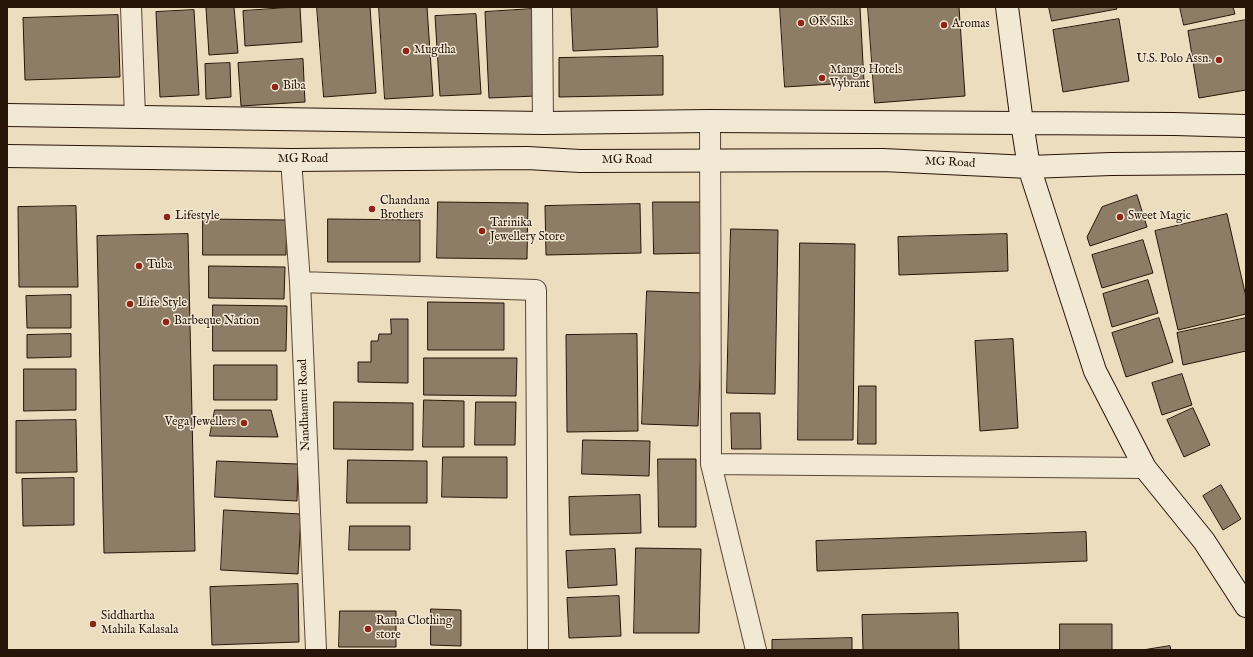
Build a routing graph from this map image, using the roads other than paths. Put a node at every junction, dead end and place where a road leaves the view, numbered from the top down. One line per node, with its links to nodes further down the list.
1 (131, 7): 5 (street)
2 (542, 7): 7 (street)
3 (1007, 7): 8 (main road)
4 (7, 115): 5 (main road)
5 (135, 117): 7 (main road)
6 (710, 121): 7 (main road); 8 (main road); 12 (street)
7 (543, 123)
8 (1022, 123): 9 (main road); 14 (main road)
9 (1246, 126)
10 (7, 156): 11 (main road, MG Road)
11 (291, 160): 12 (main road, MG Road); 15 (street, Nandhamuri Road)
12 (709, 160): 14 (main road, MG Road); 16 (street)
13 (1246, 164): 14 (main road, MG Road)
14 (1029, 167): 17 (main road)
15 (300, 282): 19 (street, Nandhamuri Road); 20 (street)
16 (711, 464): 17 (street); 21 (street)
17 (1144, 468): 18 (main road)
18 (1246, 606)
19 (316, 650)
20 (538, 650)
21 (756, 650)

